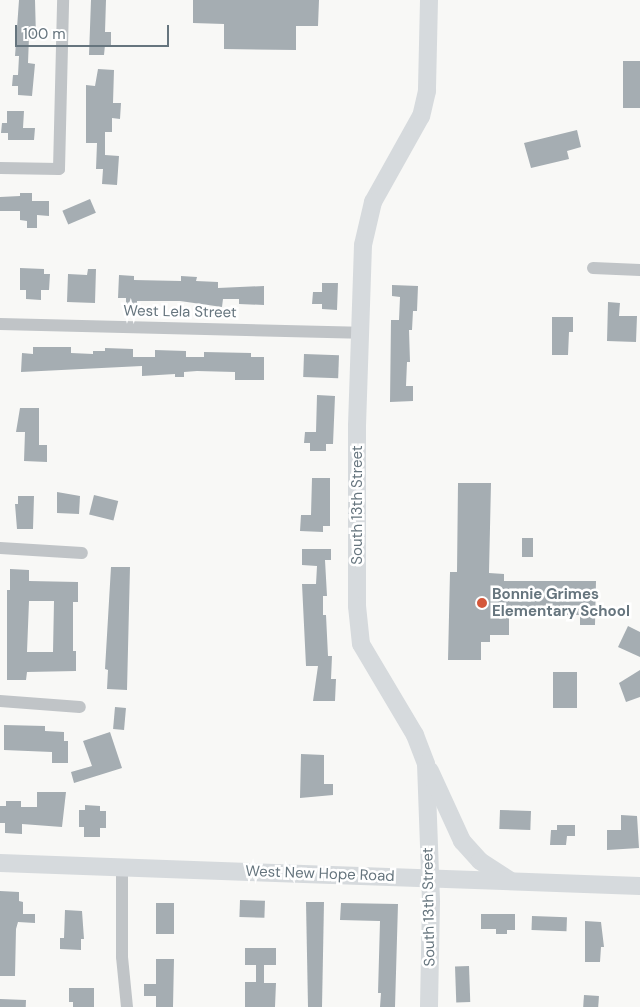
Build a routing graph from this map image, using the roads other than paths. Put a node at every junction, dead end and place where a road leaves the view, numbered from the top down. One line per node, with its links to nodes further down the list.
1 (63, 0): 3 (street)
2 (429, 0): 7 (street, South 13th Street)
3 (0, 168)
4 (593, 268): 5 (street)
5 (640, 270)
6 (0, 324): 7 (street, West Lela Street); 8 (street)
7 (360, 333): 13 (street, South 13th Street)
8 (0, 334)
9 (0, 548): 10 (street)
10 (82, 553)
11 (0, 701): 12 (street)
12 (80, 707)
13 (426, 764): 16 (street, South 13th Street); 17 (street)
14 (0, 863): 15 (street, West New Hope Road)
15 (122, 867): 16 (street, West New Hope Road); 19 (street)
16 (428, 878): 17 (street, West New Hope Road); 20 (street, South 13th Street)
17 (509, 881): 18 (street, West New Hope Road)
18 (640, 886)
19 (127, 1007)
20 (429, 1007)

